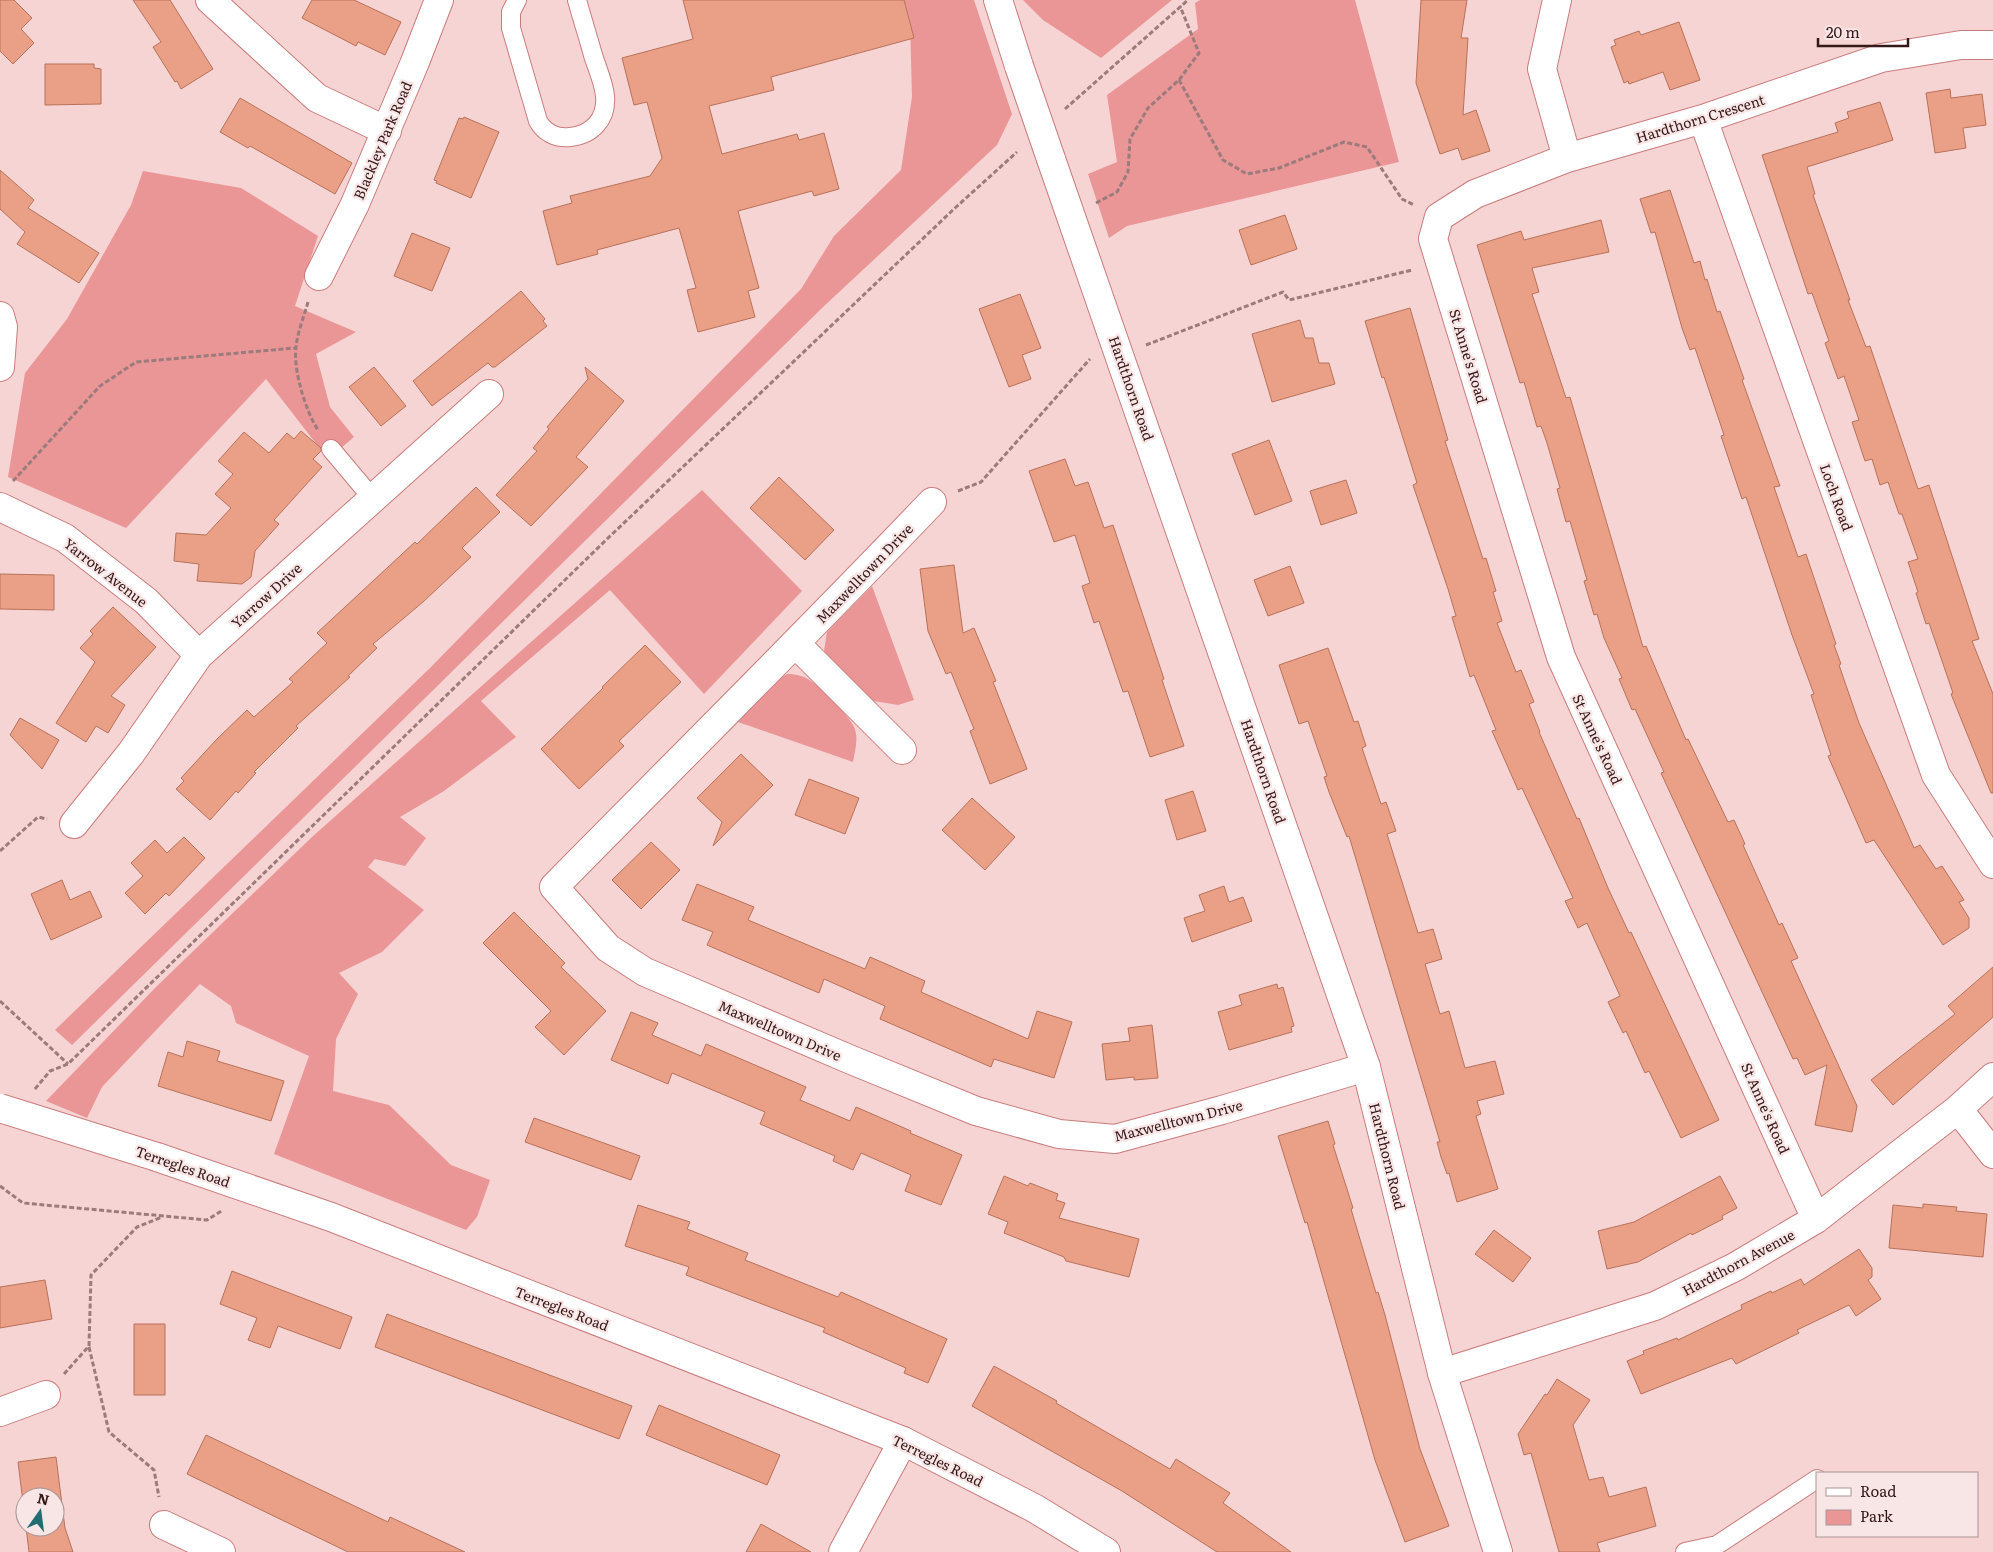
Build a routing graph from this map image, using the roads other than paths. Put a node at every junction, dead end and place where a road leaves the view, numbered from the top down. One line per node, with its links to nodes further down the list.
1 (210, 0): 9 (street)
2 (439, 0): 9 (street, Blackley Park Road)
3 (517, 0): 4 (lane)
4 (577, 0)
5 (998, 0): 25 (street, Hardthorn Road, bridge)
6 (1557, 0): 10 (street)
7 (1993, 46): 8 (street, Hardthorn Crescent)
8 (1703, 119): 10 (street, Hardthorn Crescent); 24 (street, Loch Road)
9 (387, 131): 12 (street, Blackley Park Road)
10 (1567, 158): 11 (street, Hardthorn Crescent)
11 (1438, 240): 30 (street, St Anne's Road)
12 (319, 276)
13 (0, 316): 14 (street)
14 (0, 367)
15 (489, 394): 18 (street, Yarrow Drive)
16 (332, 449): 18 (lane)
17 (6, 495): 21 (street, Yarrow Avenue)
18 (373, 499): 21 (street, Yarrow Drive)
19 (932, 502): 20 (street, Maxwelltown Drive)
20 (796, 644): 22 (street); 25 (street, Maxwelltown Drive)
21 (199, 655): 23 (street, Yarrow Drive)
22 (902, 750)
23 (74, 824)
24 (1993, 864)
25 (1366, 1067): 31 (street, Hardthorn Road)
26 (1993, 1077): 28 (street, Hardthorn Avenue)
27 (0, 1108): 34 (street, Terregles Road, bridge)
28 (1958, 1109): 29 (street); 30 (street, Hardthorn Avenue)
29 (1993, 1154)
30 (1816, 1219): 31 (street, Hardthorn Avenue)
31 (1442, 1373): 40 (street, Hardthorn Road)
32 (46, 1395): 33 (street)
33 (0, 1412)
34 (903, 1441): 38 (street); 39 (street, Terregles Road)
35 (1816, 1480): 41 (lane)
36 (164, 1525): 37 (street)
37 (221, 1552)
38 (843, 1552)
39 (1106, 1552)
40 (1498, 1552)
41 (1685, 1552)

